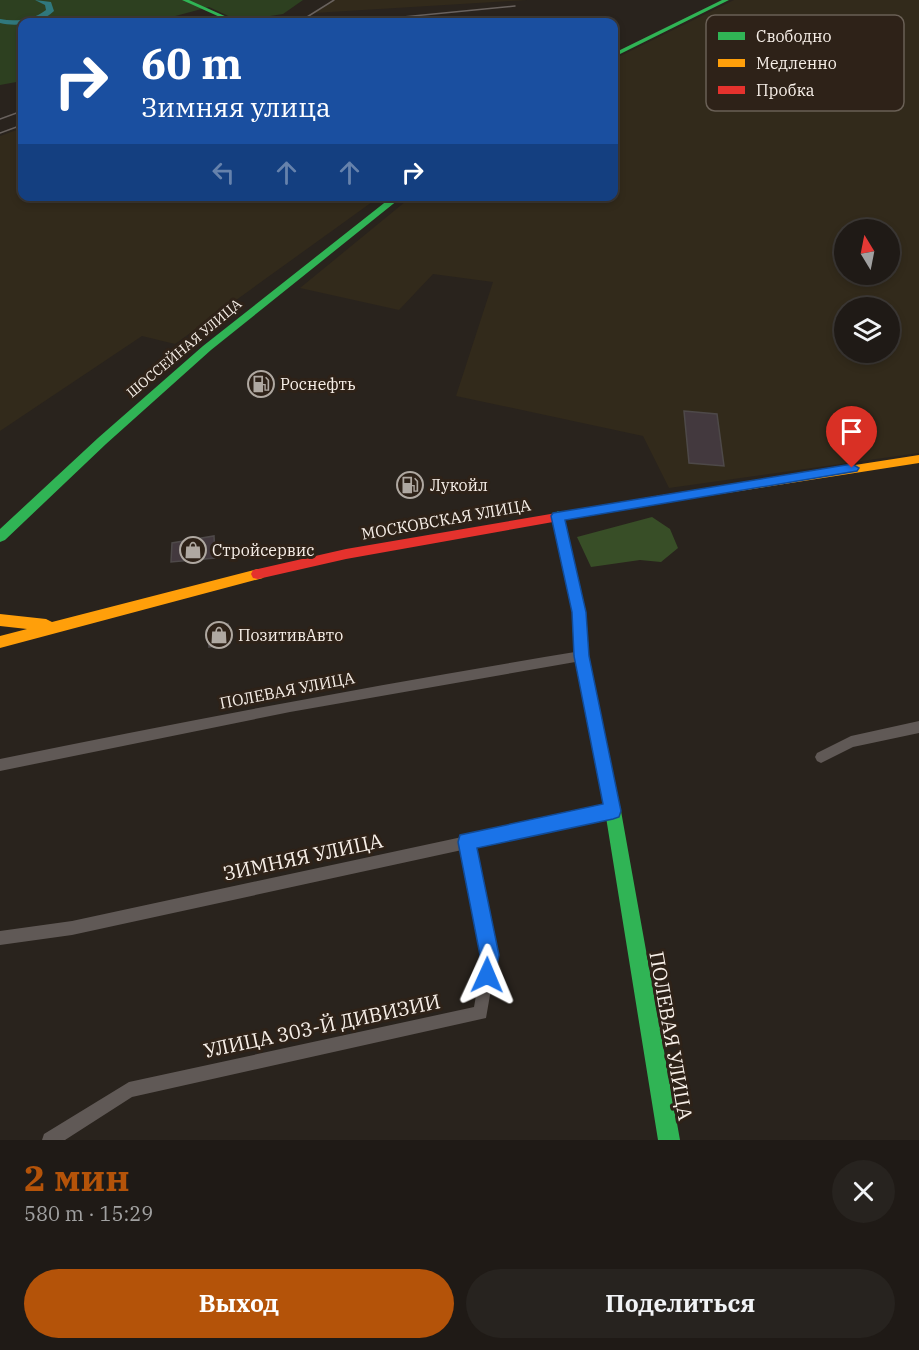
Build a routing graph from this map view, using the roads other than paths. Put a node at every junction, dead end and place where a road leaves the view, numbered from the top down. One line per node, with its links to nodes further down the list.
1 (185, 0): 3 (main road)
2 (726, 0): 4 (main road)
3 (226, 18)
4 (618, 53)
5 (393, 201): 8 (main road, ШОССЕЙНАЯ УЛИЦА)
6 (919, 459): 7 (main road, МОСКОВСКАЯ УЛИЦА)
7 (558, 516): 9 (main road, МОСКОВСКАЯ УЛИЦА); 12 (main road, ПОЛЕВАЯ УЛИЦА)
8 (0, 537)
9 (90, 617): 10 (main road, МОСКОВСКАЯ УЛИЦА); 11 (main road, МОСКОВСКАЯ УЛИЦА)
10 (0, 620)
11 (0, 642)
12 (581, 656): 15 (street, ПОЛЕВАЯ УЛИЦА); 16 (main road, ПОЛЕВАЯ УЛИЦА)
13 (919, 727): 14 (street)
14 (820, 757)
15 (0, 765)
16 (613, 811): 17 (street, ЗИМНЯЯ УЛИЦА); 20 (main road, ПОЛЕВАЯ УЛИЦА)
17 (467, 842): 18 (street, ЗИМНЯЯ УЛИЦА); 19 (street, УЛИЦА 303-Й ДИВИЗИИ)
18 (0, 938)
19 (50, 1140)
20 (669, 1140)

